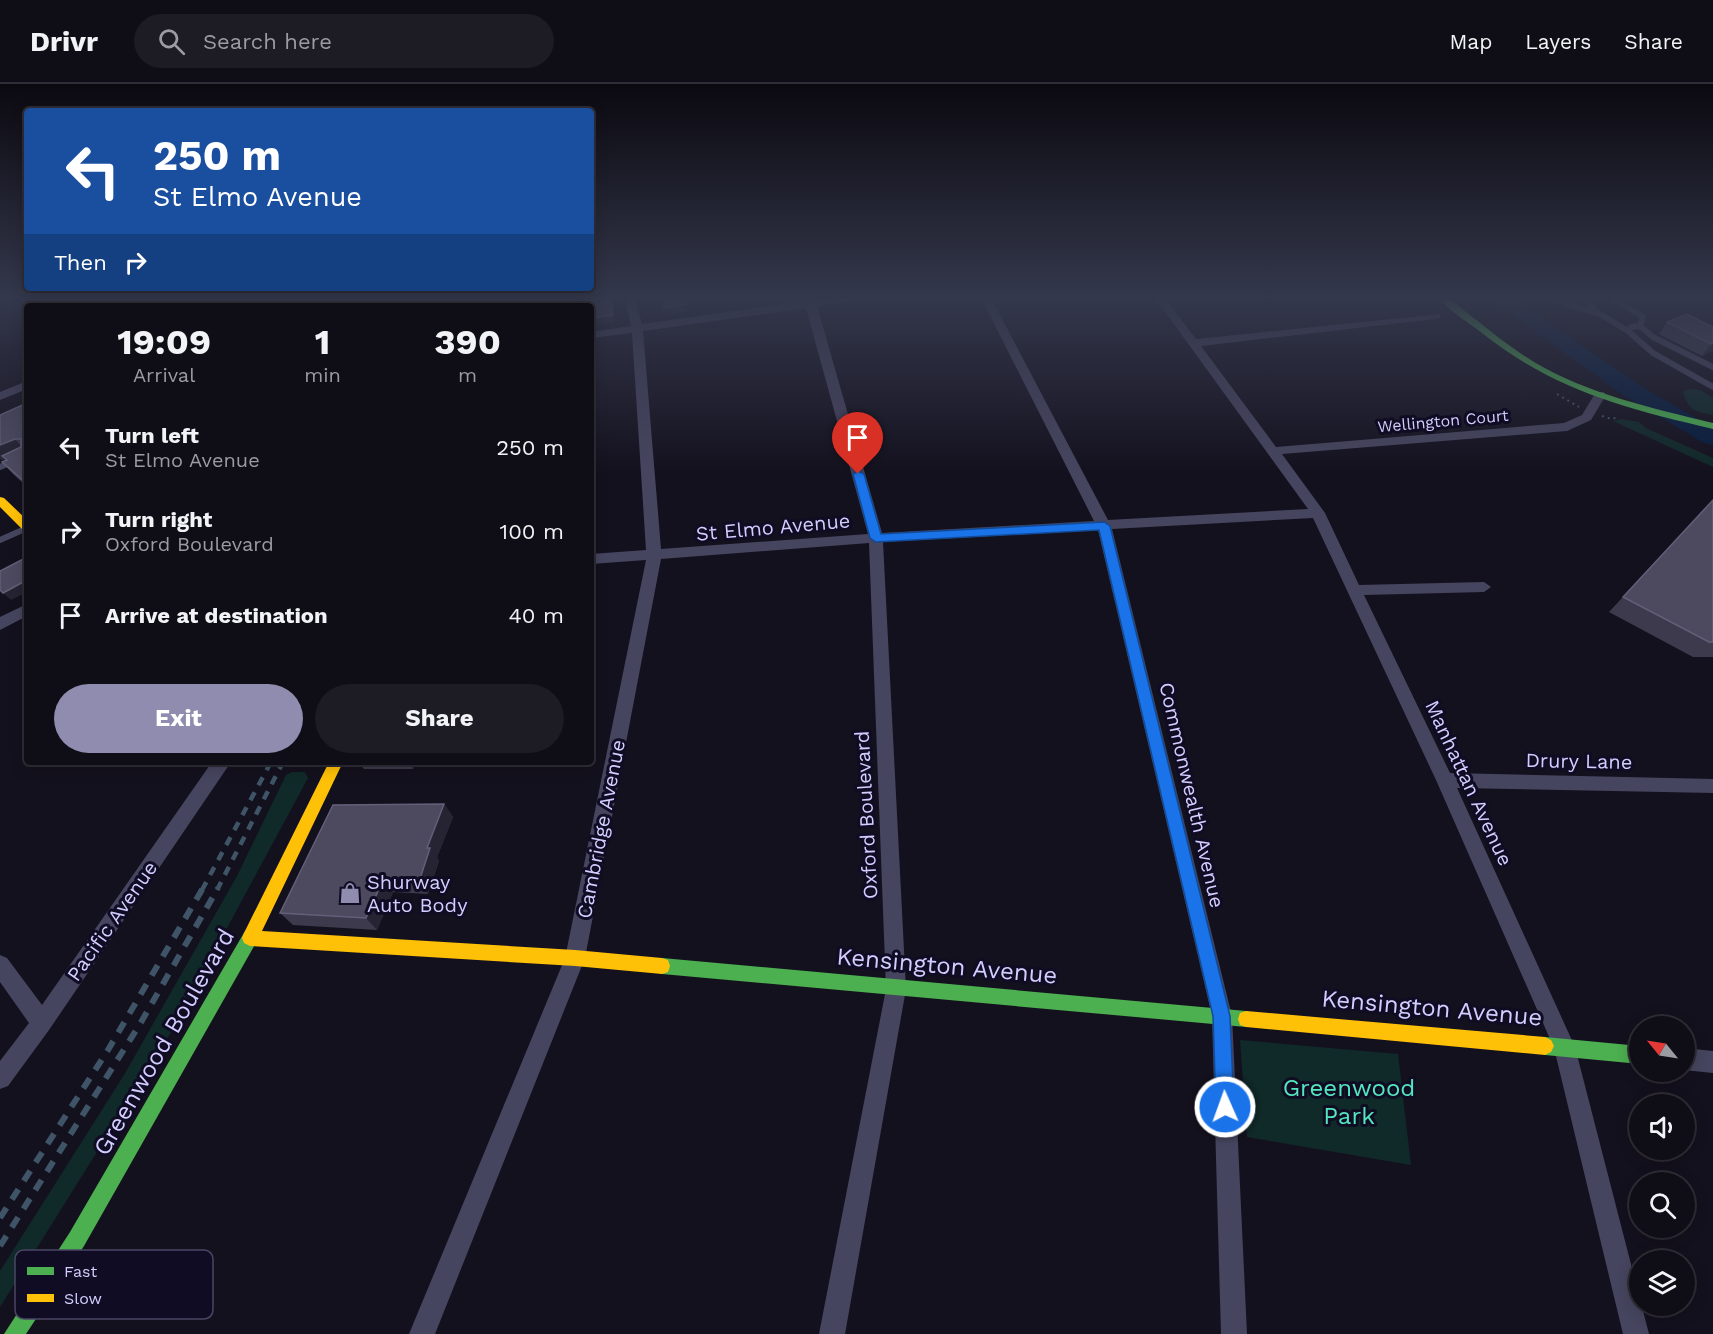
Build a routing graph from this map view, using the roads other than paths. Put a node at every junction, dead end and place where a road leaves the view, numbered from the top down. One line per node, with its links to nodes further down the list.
1 (639, 356): 25 (street, Cambridge Avenue)
2 (826, 356): 23 (street, Oxford Boulevard)
3 (1016, 356): 21 (street, Commonwealth Avenue)
4 (1204, 356): 15 (street, Manhattan Avenue)
5 (1520, 356): 13 (street)
6 (1538, 356): 13 (street)
7 (1660, 356): 11 (lane)
8 (1692, 356): 9 (lane)
9 (1713, 367)
10 (24, 386): 12 (street)
11 (1713, 387)
12 (0, 396)
13 (1602, 396): 14 (street); 15 (street, Wellington Court)
14 (1713, 426)
15 (1273, 452): 19 (street, Manhattan Avenue)
16 (24, 456): 17 (lane)
17 (0, 467)
18 (1, 504): 20 (street)
19 (1318, 513): 21 (street, St Elmo Avenue); 28 (street, Manhattan Avenue)
20 (24, 524)
21 (1104, 526): 23 (street, St Elmo Avenue); 39 (street, Commonwealth Avenue)
22 (24, 528): 24 (lane)
23 (876, 538): 25 (street, St Elmo Avenue); 38 (street, Oxford Boulevard)
24 (0, 540)
25 (654, 556): 26 (street, St Elmo Avenue); 36 (street, Cambridge Avenue)
26 (594, 560)
27 (1485, 587): 28 (street)
28 (1353, 590): 33 (street, Manhattan Avenue)
29 (24, 611): 30 (street)
30 (0, 624)
31 (220, 765): 40 (street, Pacific Avenue)
32 (335, 765): 35 (street, Greenwood Boulevard)
33 (1445, 780): 34 (street, Drury Lane); 41 (street, Manhattan Avenue)
34 (1713, 786)
35 (250, 938): 36 (street, Kensington Avenue); 46 (street, Greenwood Boulevard)
36 (575, 958): 38 (street, Kensington Avenue); 49 (street, Cambridge Avenue)
37 (0, 965): 40 (street)
38 (896, 989): 39 (street, Kensington Avenue); 50 (street, Oxford Boulevard)
39 (1222, 1016): 41 (street, Kensington Avenue); 51 (street, Commonwealth Avenue)
40 (42, 1023): 45 (street, Pacific Avenue)
41 (1563, 1047): 42 (street, Kensington Avenue); 52 (street, Manhattan Avenue)
42 (1629, 1054)
43 (1695, 1060): 44 (street)
44 (1713, 1062)
45 (0, 1078)
46 (70, 1250)
47 (24, 1319): 48 (street, Greenwood Boulevard)
48 (14, 1334)
49 (422, 1334)
50 (832, 1334)
51 (1234, 1334)
52 (1636, 1334)

